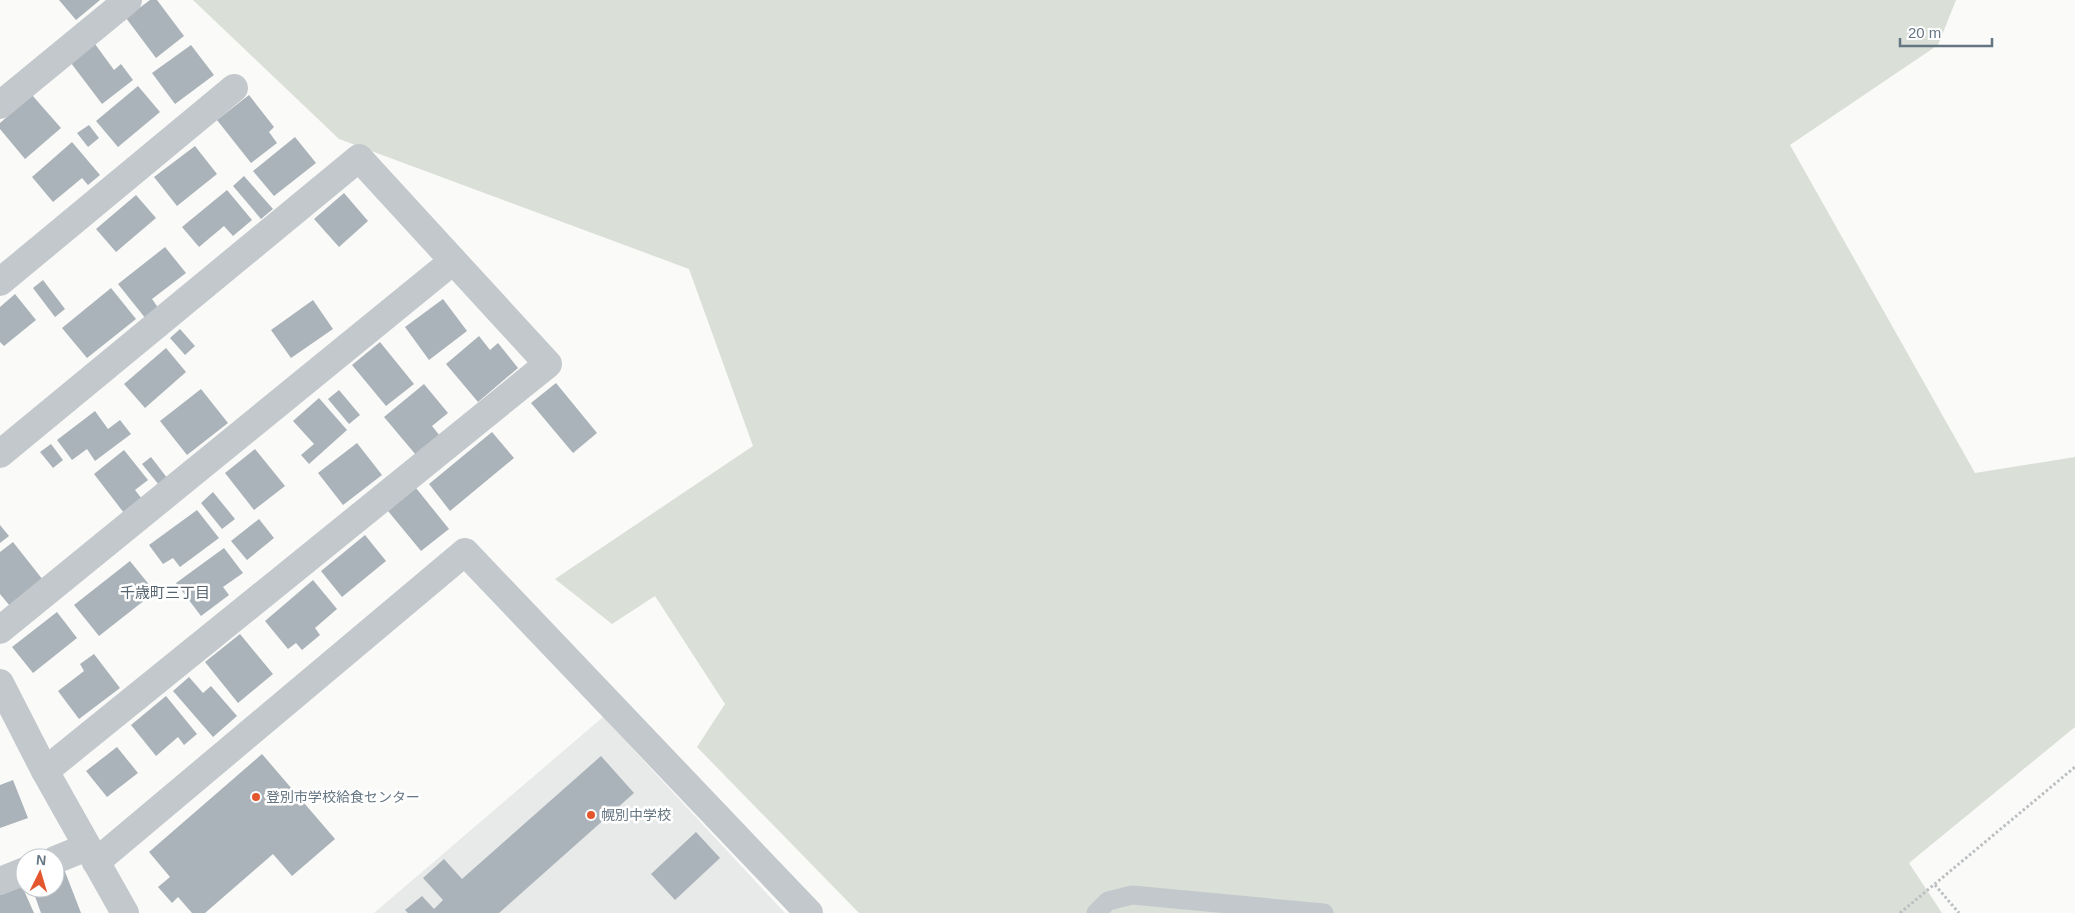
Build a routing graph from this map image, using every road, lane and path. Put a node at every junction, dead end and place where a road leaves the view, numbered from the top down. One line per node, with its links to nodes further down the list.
1 (128, 0): 3 (street)
2 (234, 88): 5 (street)
3 (0, 105)
4 (453, 261): 6 (street); 7 (street); 10 (street)
5 (0, 282)
6 (0, 454)
7 (0, 630)
8 (0, 684): 10 (street)
9 (2075, 767): 15 (path)
10 (45, 771): 11 (street)
11 (91, 854): 12 (street); 16 (street); 17 (street)
12 (65, 858)
13 (15, 875): 14 (street)
14 (0, 881)
15 (1935, 884): 20 (path); 21 (path)
16 (125, 913)
17 (809, 913)
18 (1096, 913): 19 (lane)
19 (1324, 913)
20 (1900, 913)
21 (1959, 913)

